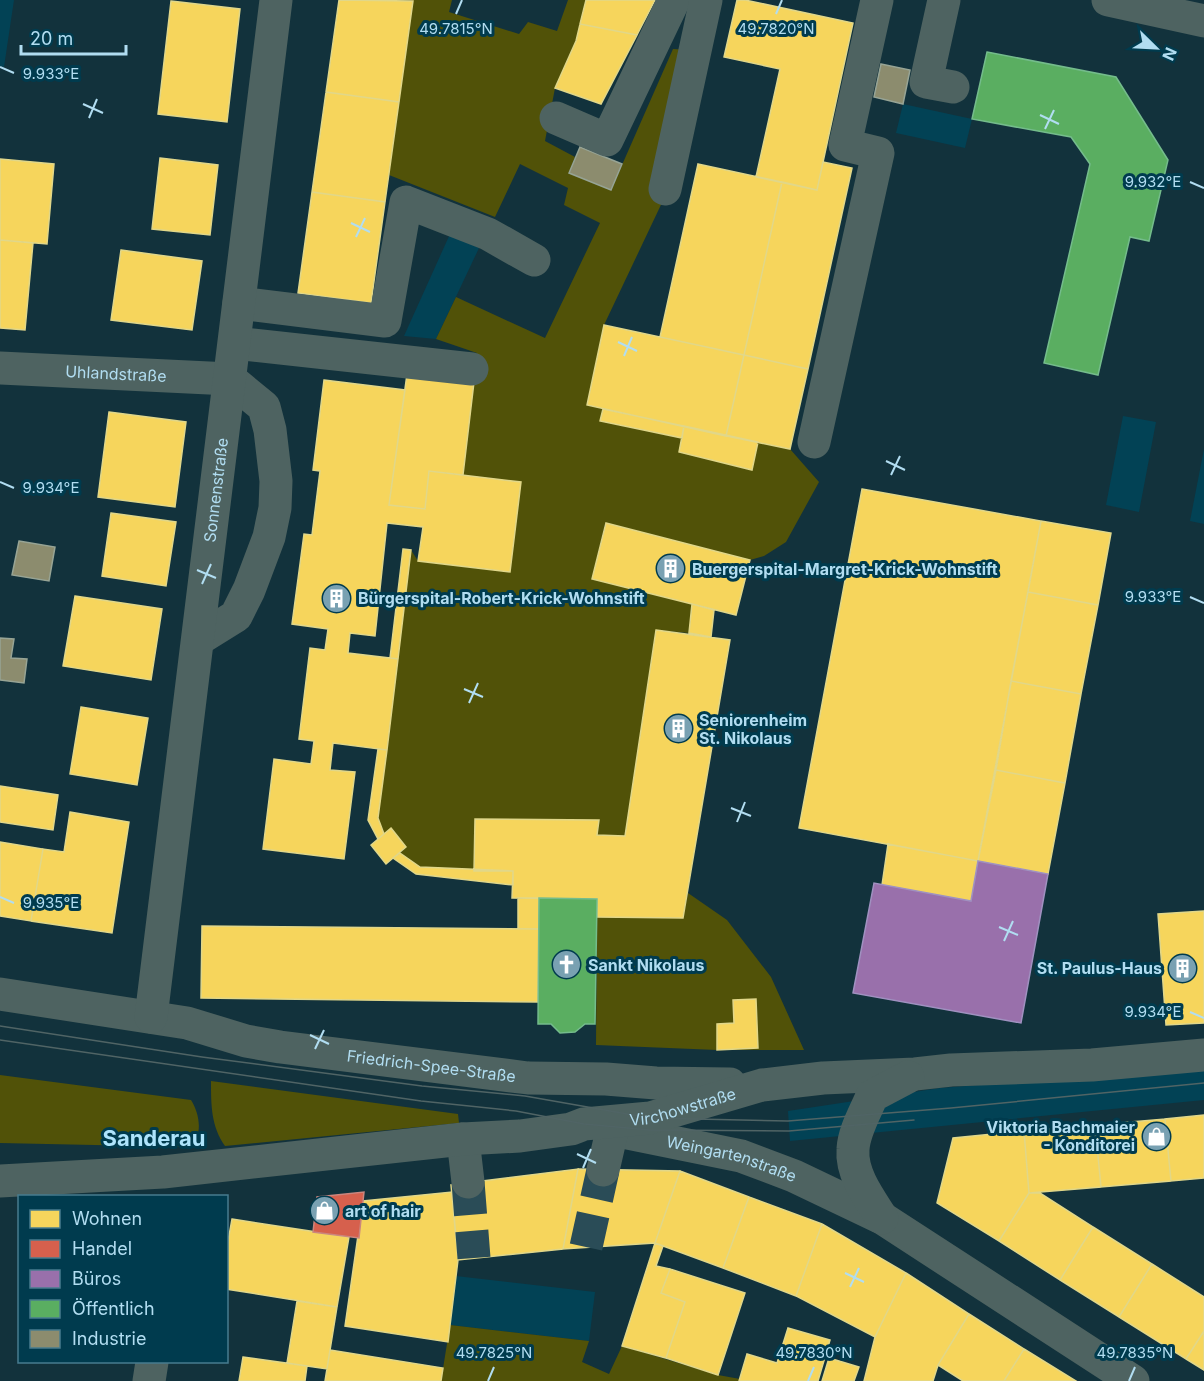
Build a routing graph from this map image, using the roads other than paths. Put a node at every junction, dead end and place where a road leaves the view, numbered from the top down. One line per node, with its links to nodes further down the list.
1 (276, 0): 12 (street, Sonnenstraße)
2 (674, 0): 9 (street)
3 (706, 0): 10 (street)
4 (877, 0): 17 (street)
5 (944, 0): 8 (street)
6 (1108, 0): 7 (street)
7 (1204, 21)
8 (953, 87)
9 (556, 118)
10 (665, 189)
11 (534, 260): 12 (street)
12 (239, 303): 13 (street, Sonnenstraße)
13 (235, 343): 15 (street); 16 (street, Sonnenstraße)
14 (0, 368): 16 (street, Uhlandstraße)
15 (472, 369)
16 (230, 379): 18 (street, Sonnenstraße); 18 (street)
17 (814, 442)
18 (199, 639): 20 (street, Sonnenstraße)
19 (0, 994): 20 (street, Friedrich-Spee-Straße)
20 (151, 1017): 23 (street, Friedrich-Spee-Straße)
21 (1204, 1055): 22 (street, Virchowstraße)
22 (915, 1074): 23 (street, Virchowstraße); 31 (street, Weingartenstraße)
23 (762, 1085): 24 (street, Virchowstraße)
24 (571, 1129): 25 (street, Weingartenstraße); 26 (street, Virchowstraße)
25 (612, 1131): 27 (street); 31 (street, Weingartenstraße)
26 (464, 1139): 29 (street); 30 (street, Virchowstraße)
27 (603, 1170)
28 (0, 1181): 30 (street, Virchowstraße)
29 (468, 1182)
30 (163, 1184)
31 (882, 1218): 34 (street, Weingartenstraße)
32 (152, 1363): 33 (street)
33 (149, 1381)
34 (1133, 1381)

